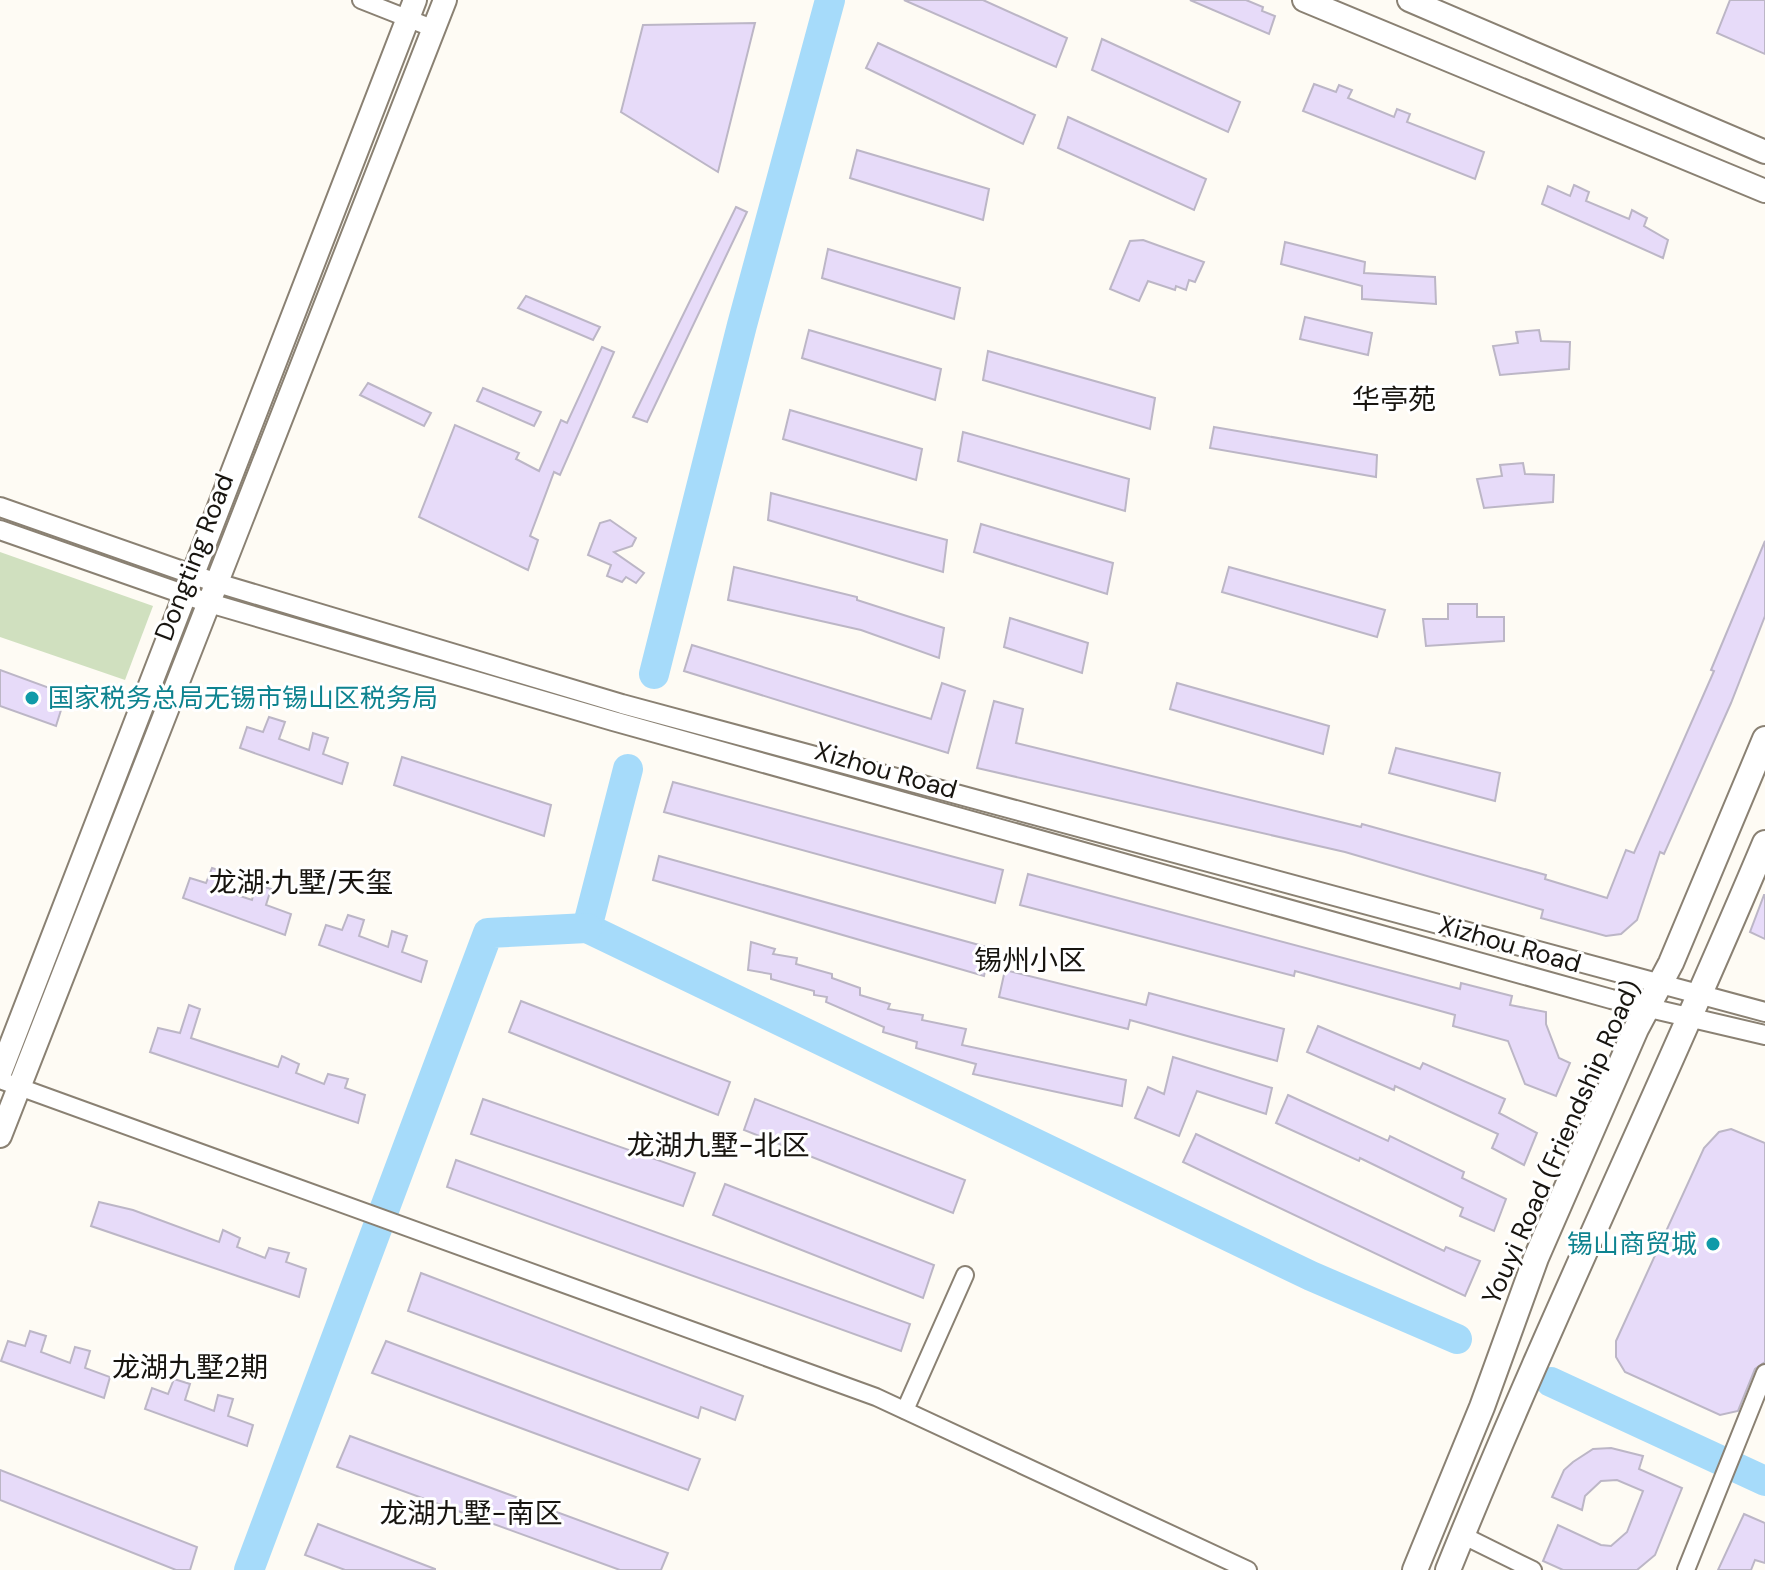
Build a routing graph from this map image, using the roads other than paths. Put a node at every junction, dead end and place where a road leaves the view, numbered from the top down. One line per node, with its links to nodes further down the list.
1 (361, 0): 5 (street)
2 (445, 0): 6 (main road, Dongting Road)
3 (1304, 0): 8 (main road)
4 (1409, 0): 7 (main road)
5 (412, 9): 6 (street); 11 (main road, Dongting Road)
6 (432, 28): 11 (main road, Dongting Road)
7 (1765, 152)
8 (1765, 191)
9 (0, 507): 11 (street, Xizhou Road)
10 (0, 530): 11 (street, Xizhou Road)
11 (199, 589): 14 (street, Xizhou Road); 18 (main road, Dongting Road); 19 (main road, Dongting Road)
12 (1765, 739): 14 (main road, Youyi Road (Friendship Road))
13 (1765, 843): 15 (main road)
14 (1654, 996): 15 (street, Xizhou Road); 26 (main road, Youyi Road (Friendship Road))
15 (1694, 1006): 16 (street, Xizhou Road); 17 (street, Xizhou Road); 24 (main road)
16 (1765, 1012)
17 (1765, 1035)
18 (0, 1073)
19 (9, 1084): 20 (main road, Dongting Road); 23 (street)
20 (0, 1136)
21 (965, 1275): 23 (street)
22 (1765, 1373): 29 (street)
23 (905, 1410): 25 (street)
24 (1464, 1536): 27 (main road); 28 (street)
25 (1248, 1570)
26 (1415, 1570)
27 (1448, 1570)
28 (1533, 1570)
29 (1686, 1570)

